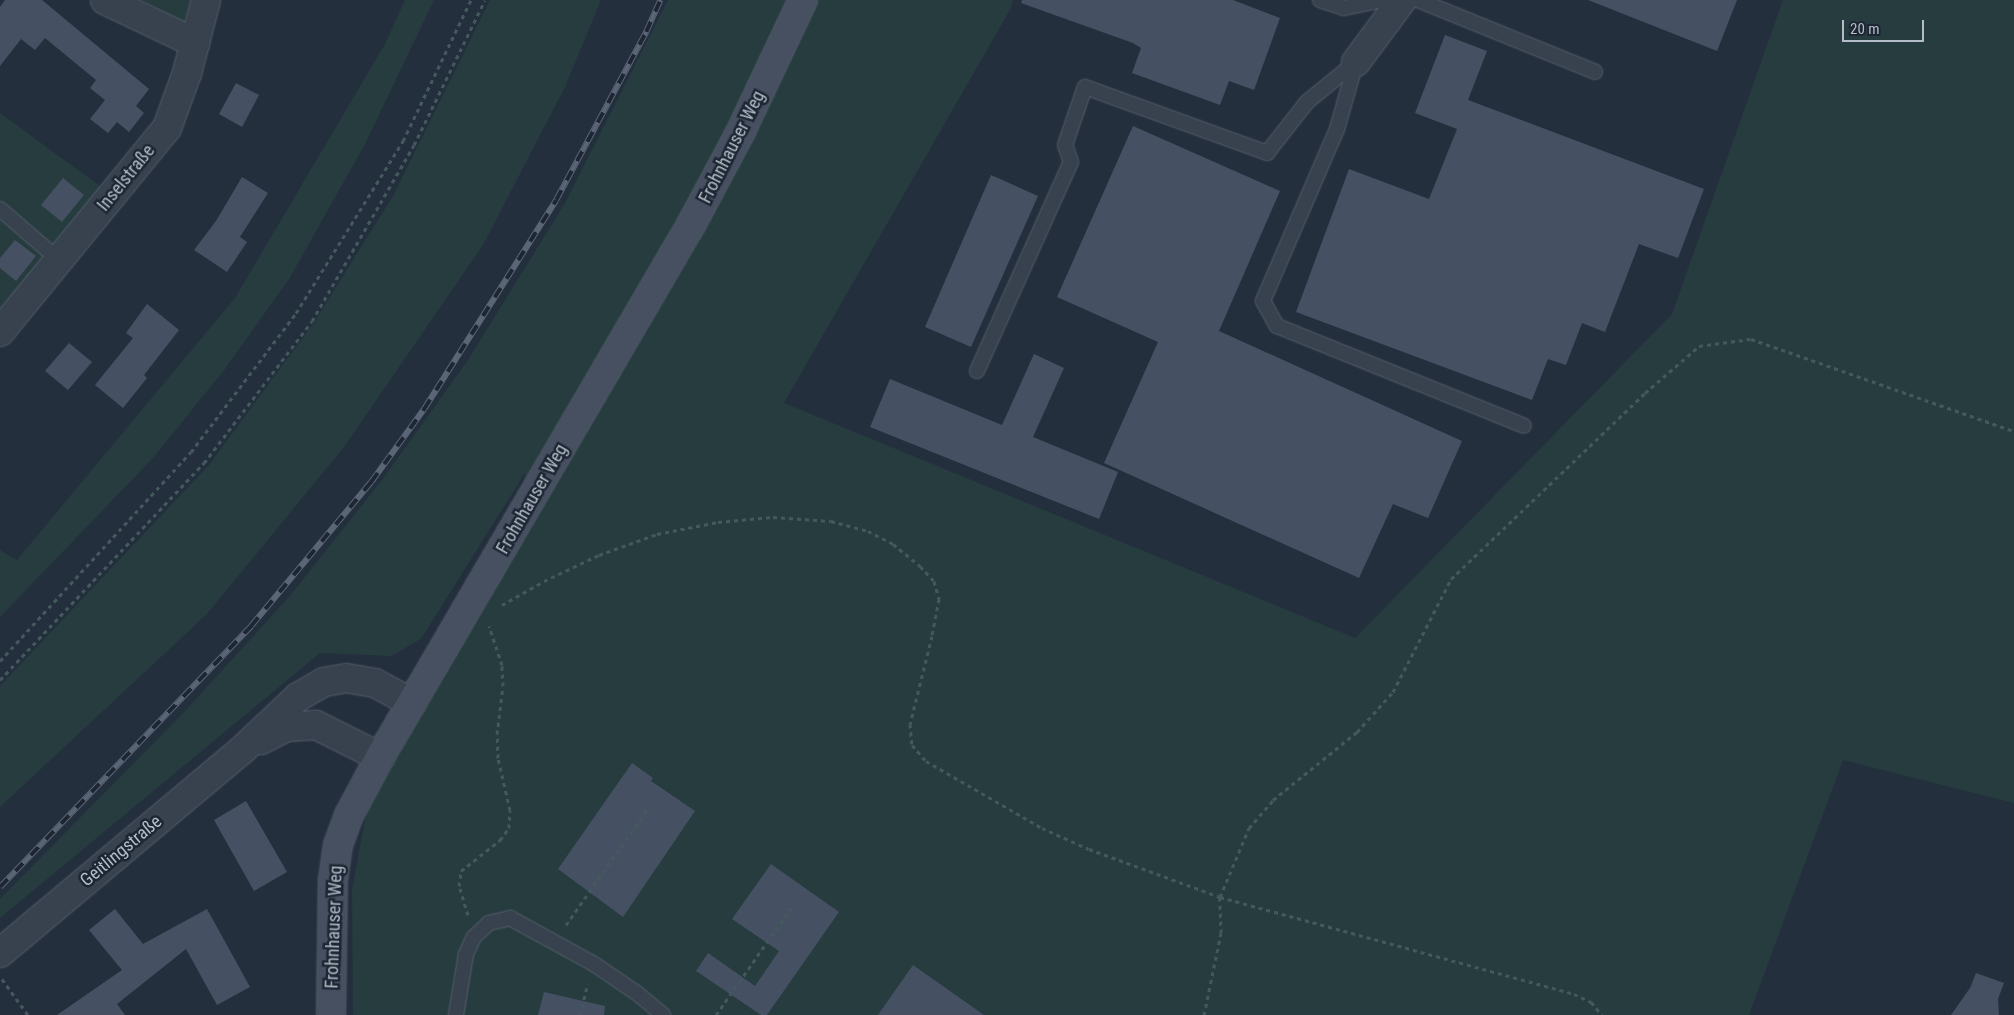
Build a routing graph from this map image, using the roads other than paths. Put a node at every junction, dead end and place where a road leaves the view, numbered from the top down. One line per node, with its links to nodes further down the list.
1 (105, 0): 8 (street)
2 (206, 0): 8 (street, Inselstraße)
3 (803, 0): 16 (main road, Frohnhauser Weg)
4 (1320, 0): 5 (lane)
5 (1382, 0)
6 (1402, 0): 9 (street)
7 (1418, 0): 10 (lane)
8 (195, 43): 12 (street, Inselstraße)
9 (1356, 62): 14 (lane); 15 (lane)
10 (1594, 72)
11 (0, 209): 12 (lane)
12 (59, 260): 13 (street, Inselstraße)
13 (0, 332)
14 (977, 371)
15 (1524, 426)
16 (412, 703): 17 (street, Geitlingstraße); 18 (main road, Frohnhauser Weg)
17 (242, 750): 18 (street, Geitlingstraße); 19 (street, Geitlingstraße)
18 (380, 757): 20 (main road, Frohnhauser Weg)
19 (0, 953)
20 (331, 1015)
21 (456, 1015): 22 (lane)
22 (663, 1015)

